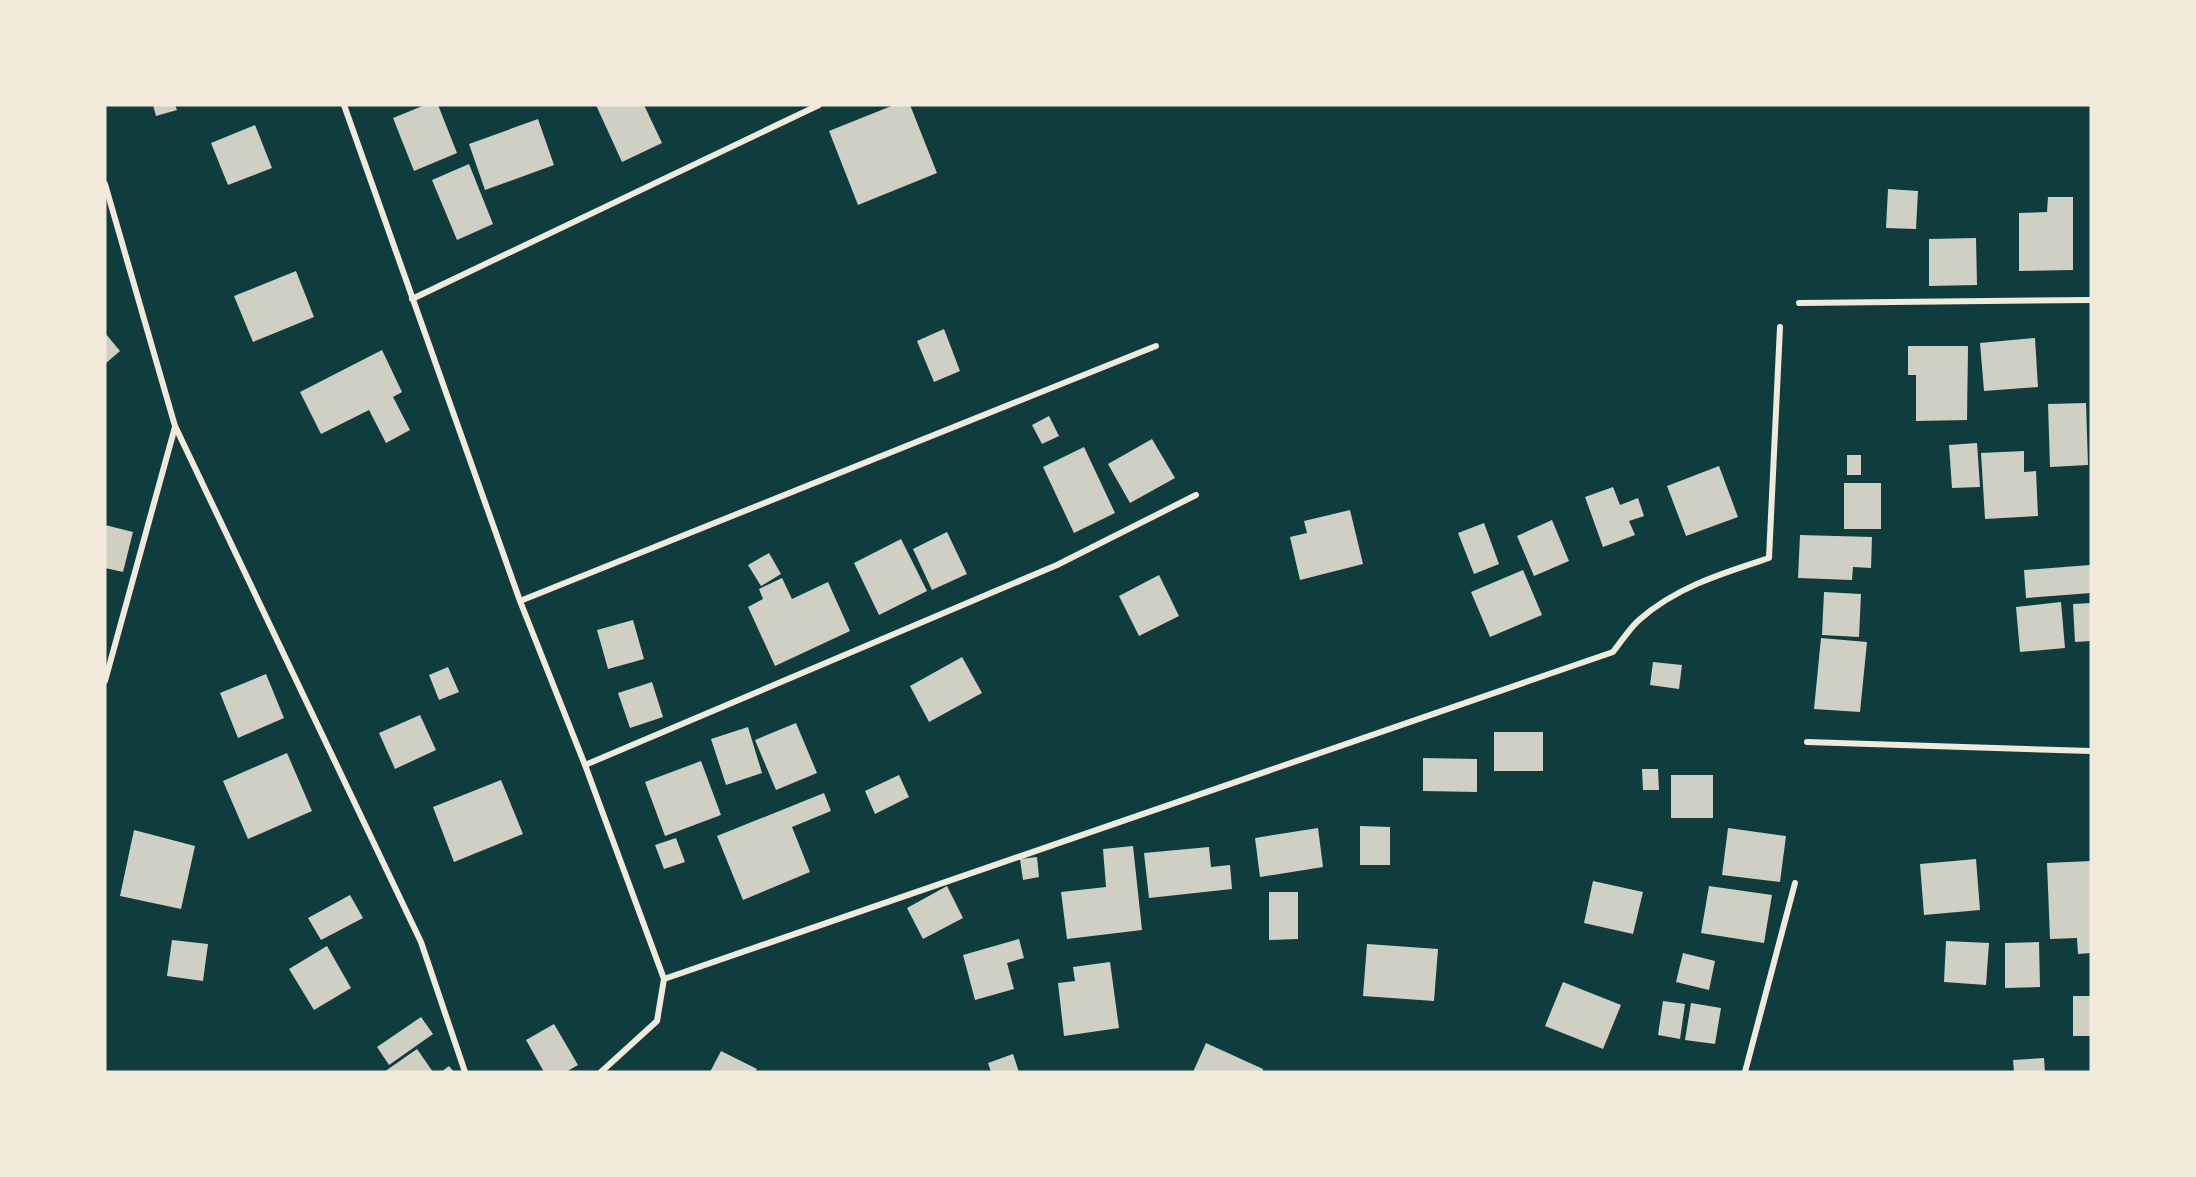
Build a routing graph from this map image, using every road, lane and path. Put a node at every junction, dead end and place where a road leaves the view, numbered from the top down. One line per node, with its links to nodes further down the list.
1 (344, 105): 4 (street)
2 (819, 105): 4 (street)
3 (105, 184): 9 (street)
4 (412, 300): 11 (street)
5 (2091, 300): 6 (street)
6 (1798, 303)
7 (1780, 327): 17 (street)
8 (1156, 346): 11 (street)
9 (175, 426): 12 (street); 18 (street)
10 (1196, 495): 15 (street)
11 (520, 601): 15 (street)
12 (105, 681)
13 (1807, 742): 14 (street)
14 (2091, 751)
15 (585, 765): 17 (street)
16 (1795, 883): 20 (street)
17 (664, 979): 19 (street)
18 (465, 1072)
19 (601, 1072)
20 (1745, 1072)

